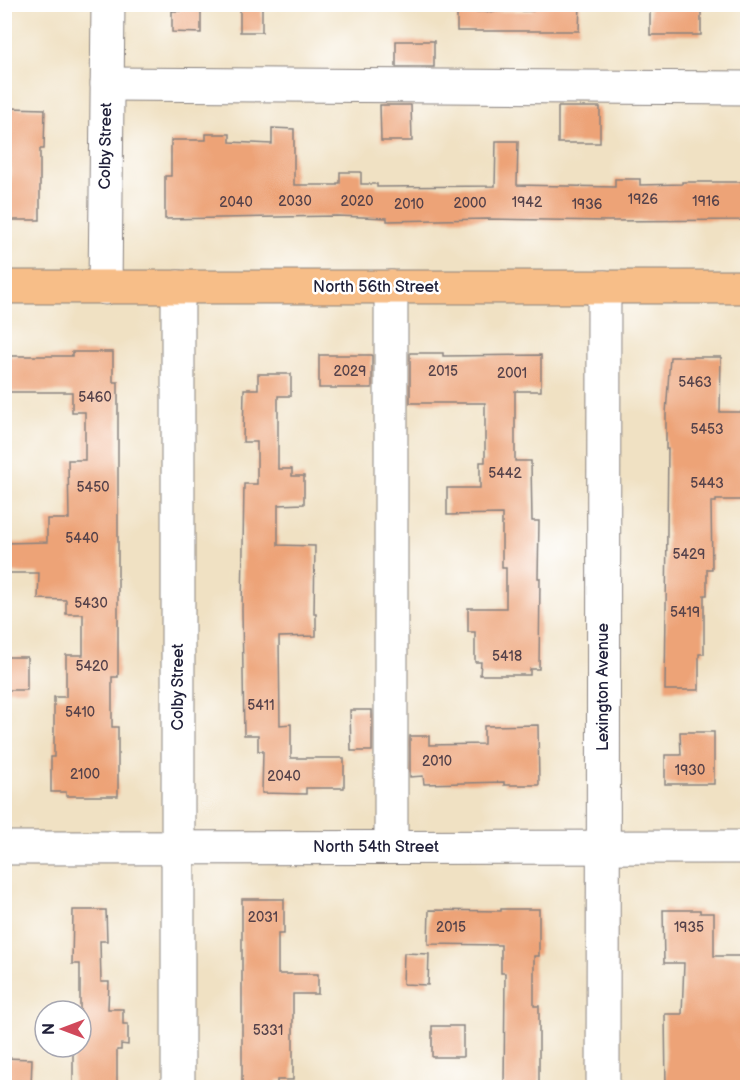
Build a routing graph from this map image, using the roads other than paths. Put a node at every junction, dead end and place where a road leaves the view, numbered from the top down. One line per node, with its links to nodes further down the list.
1 (108, 4): 2 (street, Colby Street)
2 (107, 84): 3 (street); 9 (street, Colby Street)
3 (747, 88)
4 (4, 287): 9 (main road, North 56th Street)
5 (178, 287): 6 (main road, North 56th Street); 9 (main road, North 56th Street); 10 (street, Colby Street)
6 (391, 287): 7 (main road, North 56th Street); 11 (street)
7 (604, 287): 8 (main road, North 56th Street); 12 (street, Lexington Avenue)
8 (747, 287)
9 (105, 288)
10 (178, 847): 11 (street, North 54th Street); 14 (street, North 54th Street); 15 (street, Colby Street)
11 (391, 847): 12 (street, North 54th Street)
12 (603, 847): 13 (street, North 54th Street); 16 (street, Lexington Avenue)
13 (747, 847)
14 (4, 848)
15 (178, 1088)
16 (603, 1088)

